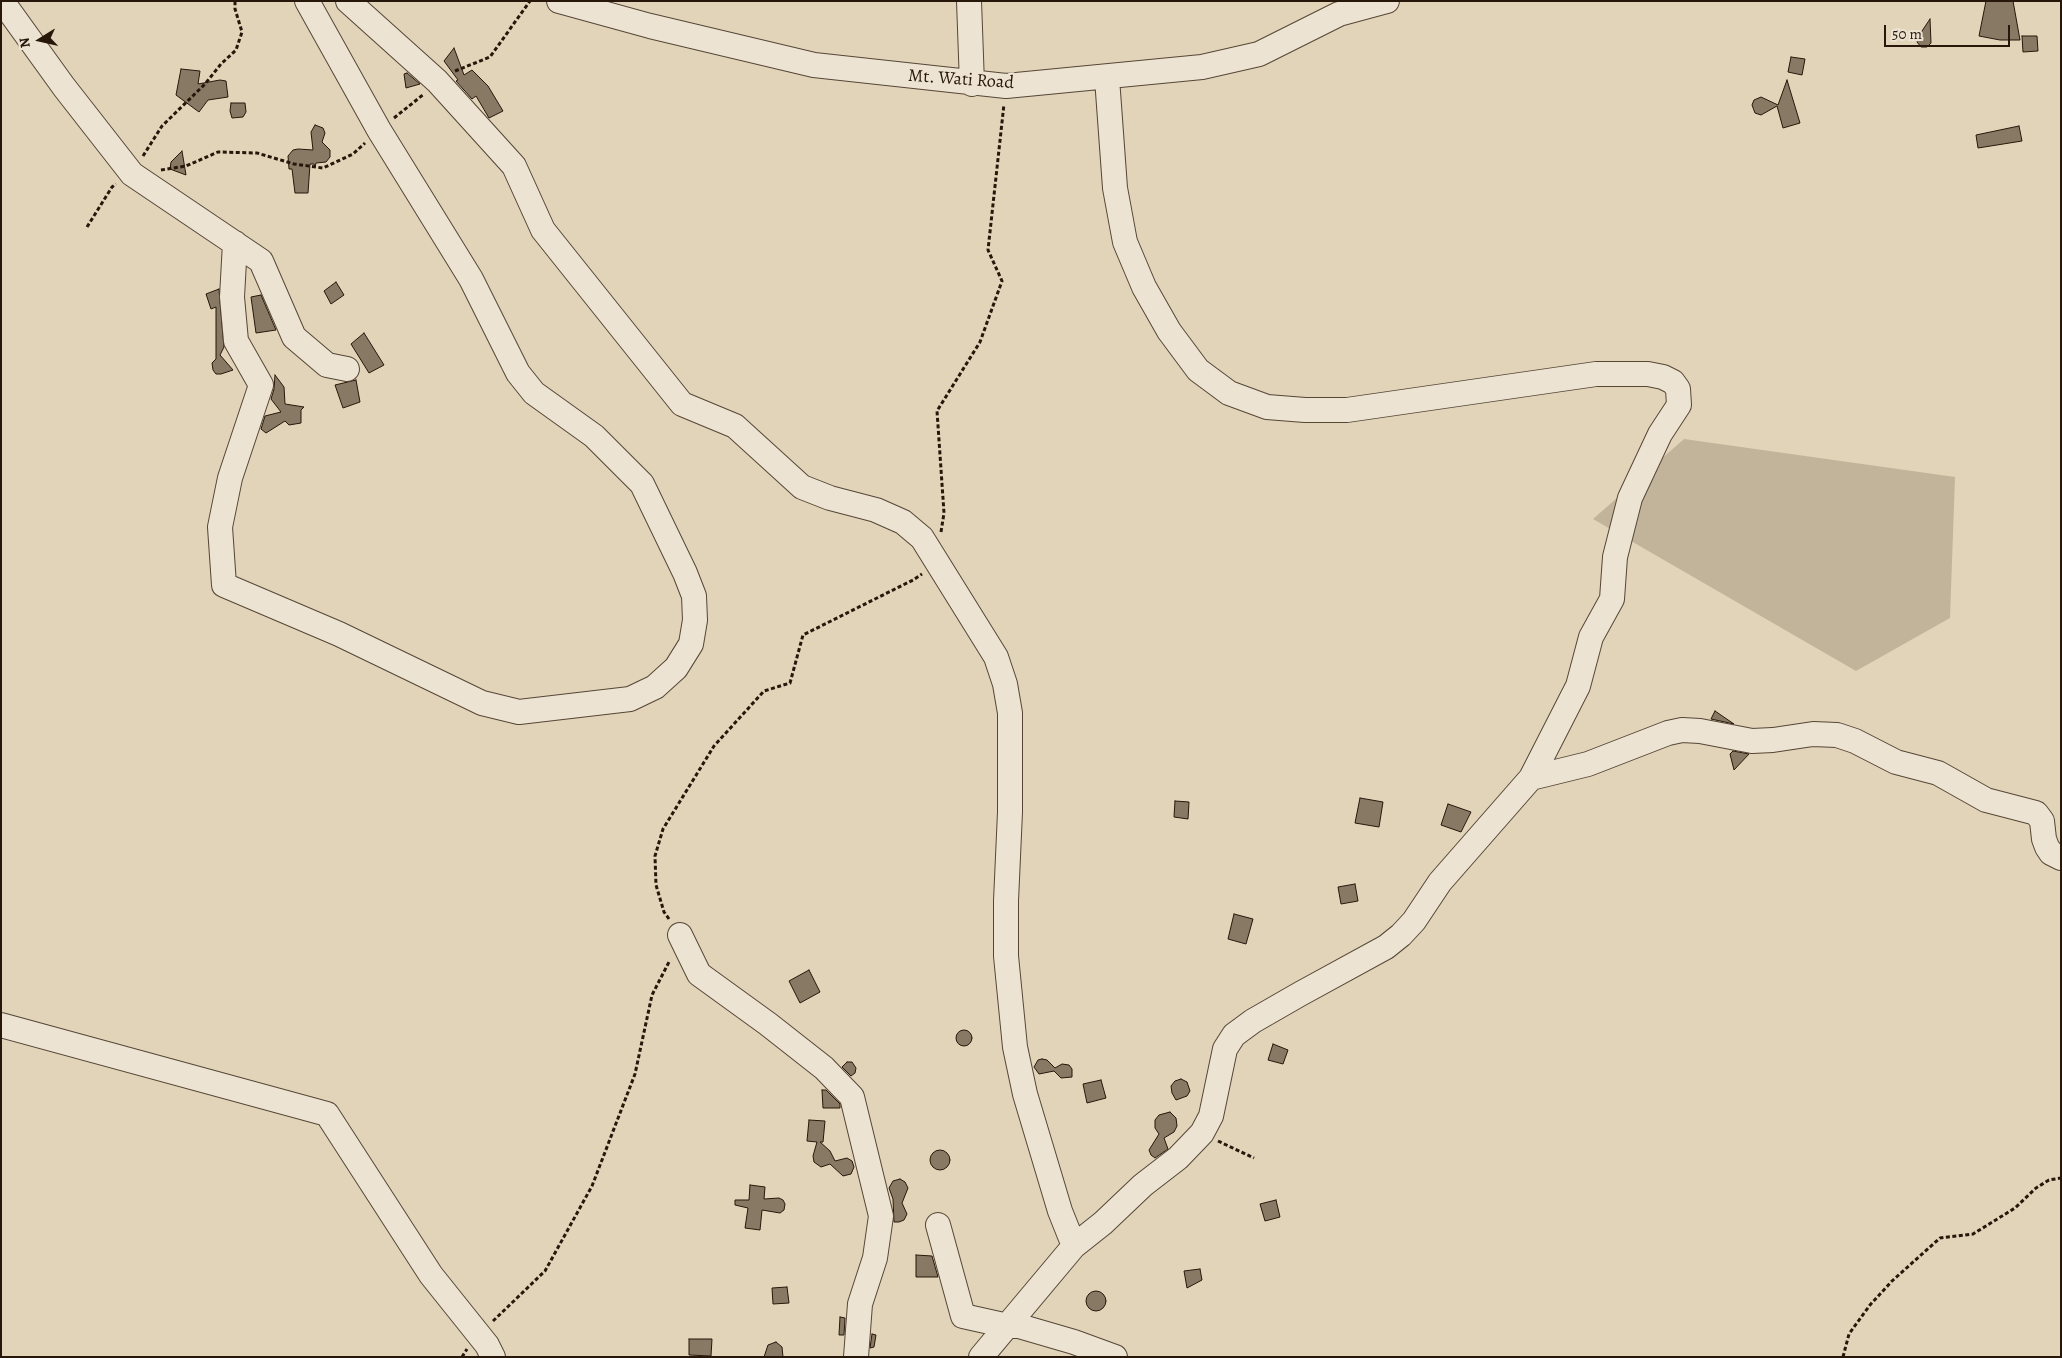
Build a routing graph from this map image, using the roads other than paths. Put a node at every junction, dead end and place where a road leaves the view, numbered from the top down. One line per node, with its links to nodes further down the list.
1 (2, 1): 9 (street)
2 (306, 1): 9 (street)
3 (348, 1): 16 (street)
4 (560, 1): 8 (street, Mt. Wati Road)
5 (969, 1): 8 (street)
6 (1387, 1): 7 (street, Mt. Wati Road)
7 (1106, 78): 8 (street, Mt. Wati Road); 11 (street)
8 (972, 84)
9 (235, 243): 10 (street)
10 (347, 369)
11 (1531, 778): 12 (street); 16 (street)
12 (2061, 858)
13 (680, 935): 19 (street)
14 (1, 1025): 18 (street)
15 (938, 1225): 17 (street)
16 (1074, 1246): 17 (street)
17 (1008, 1326): 20 (street); 21 (street)
18 (493, 1357)
19 (856, 1357)
20 (981, 1357)
21 (1114, 1357)

